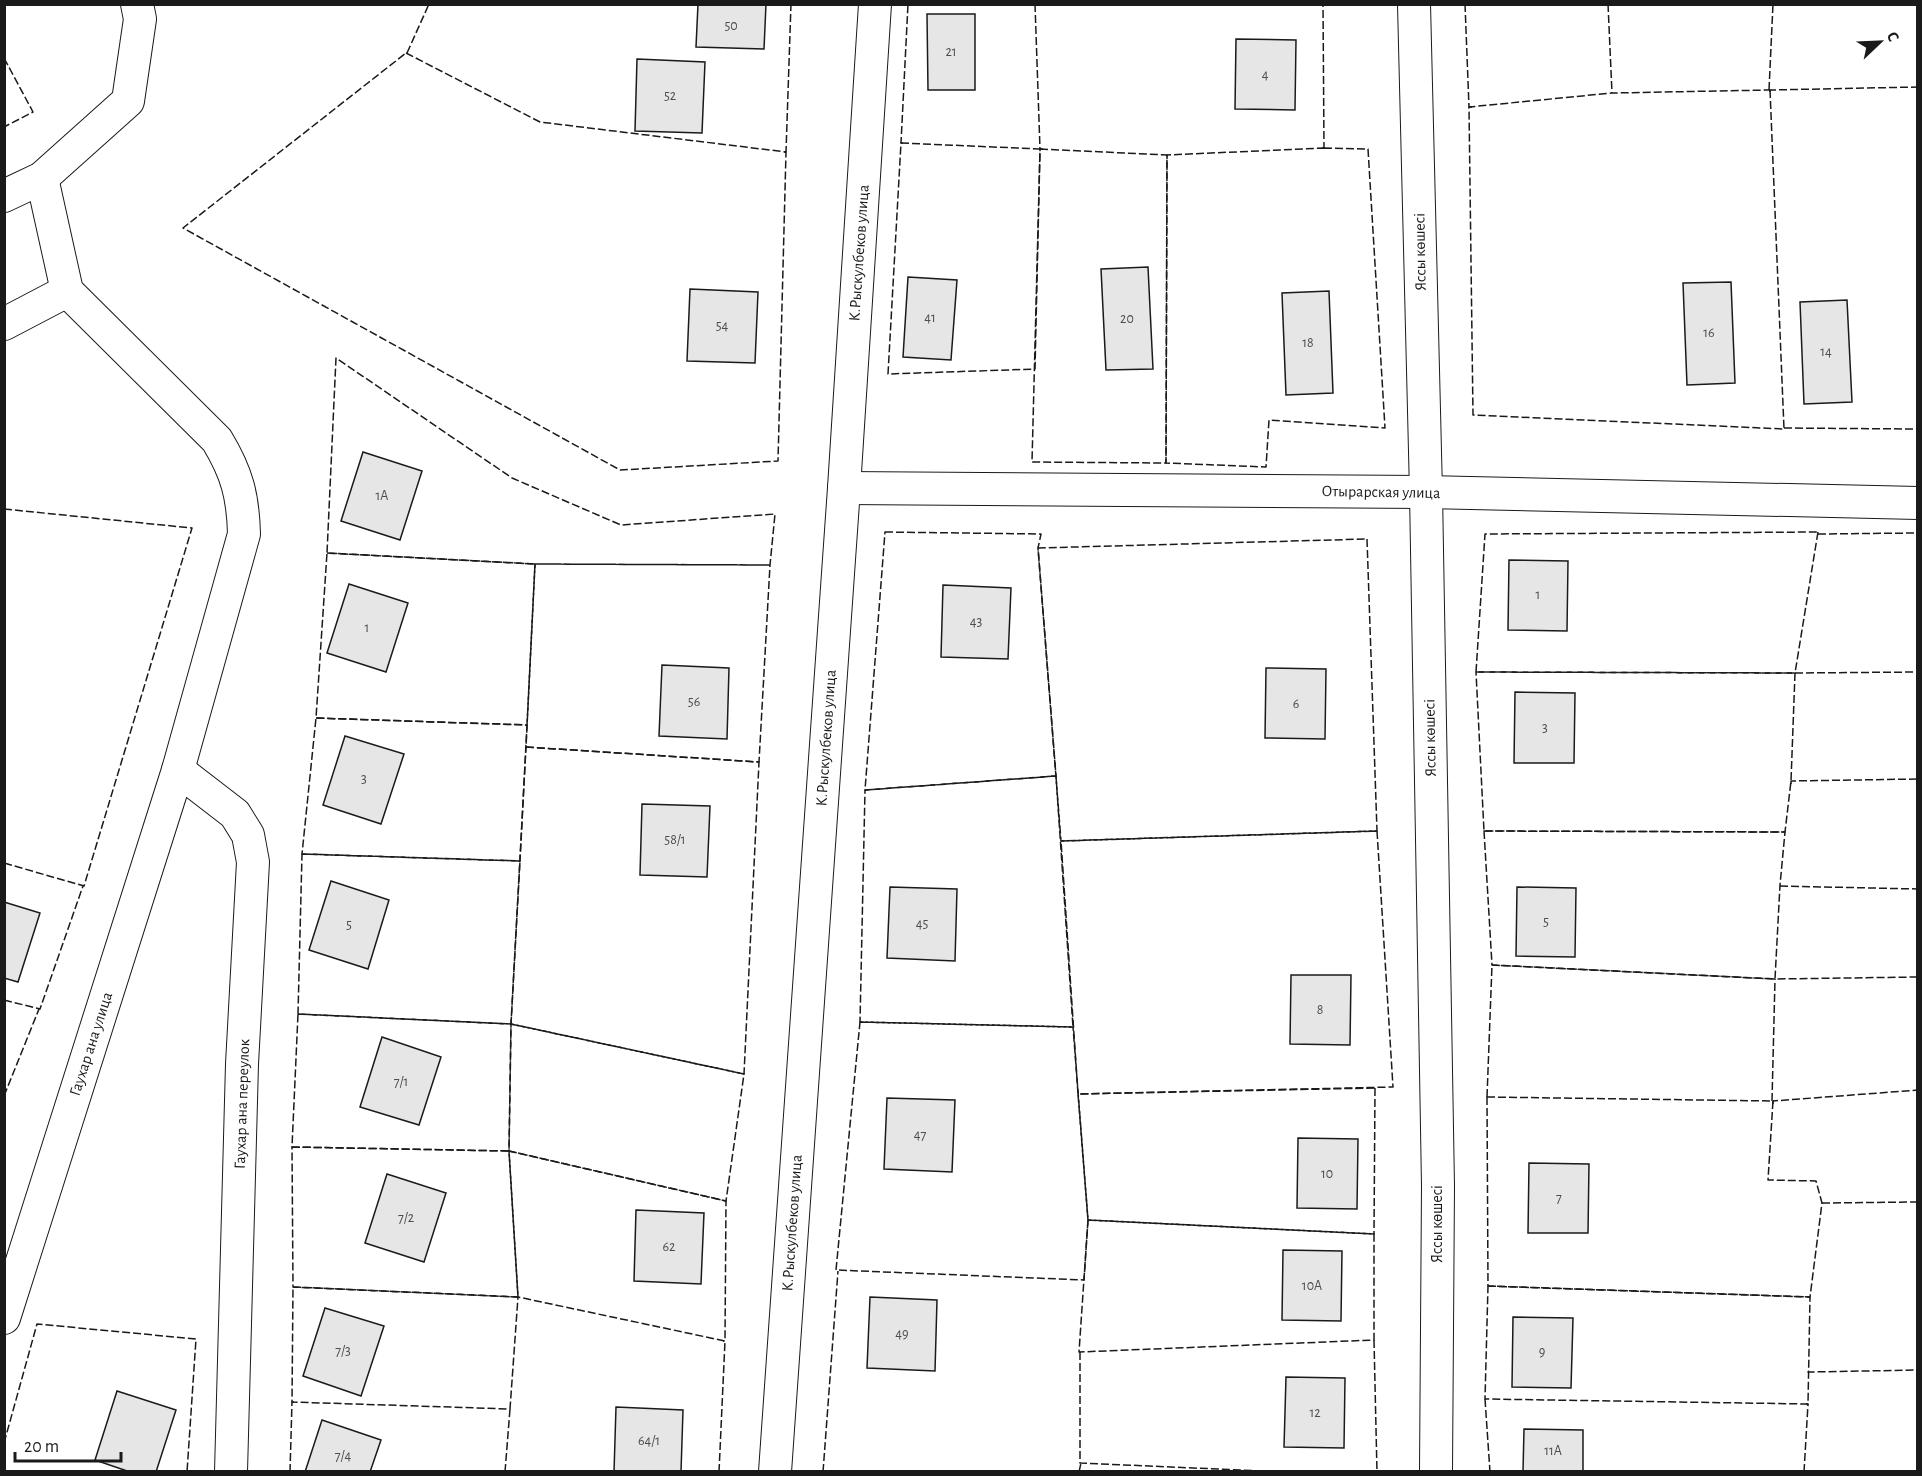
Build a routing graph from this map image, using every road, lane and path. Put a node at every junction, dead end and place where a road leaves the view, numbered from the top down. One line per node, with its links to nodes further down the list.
1 (875, 4): 8 (street, К.Рыскулбеков улица)
2 (1414, 4): 9 (street, Яссы көшесі)
3 (138, 12): 4 (street)
4 (42, 178): 5 (street); 6 (street)
5 (4, 196)
6 (67, 291): 7 (street); 11 (street, Гаухар ана улица)
7 (4, 324)
8 (844, 488): 9 (street, Отырарская улица); 14 (street, К.Рыскулбеков улица)
9 (1426, 492): 10 (street, Отырарская улица); 15 (street, Яссы көшесі)
10 (1917, 503)
11 (178, 770): 12 (street, Гаухар ана улица); 13 (street, Гаухар ана переулок)
12 (4, 1318)
13 (231, 1472)
14 (775, 1472)
15 (1436, 1472)

